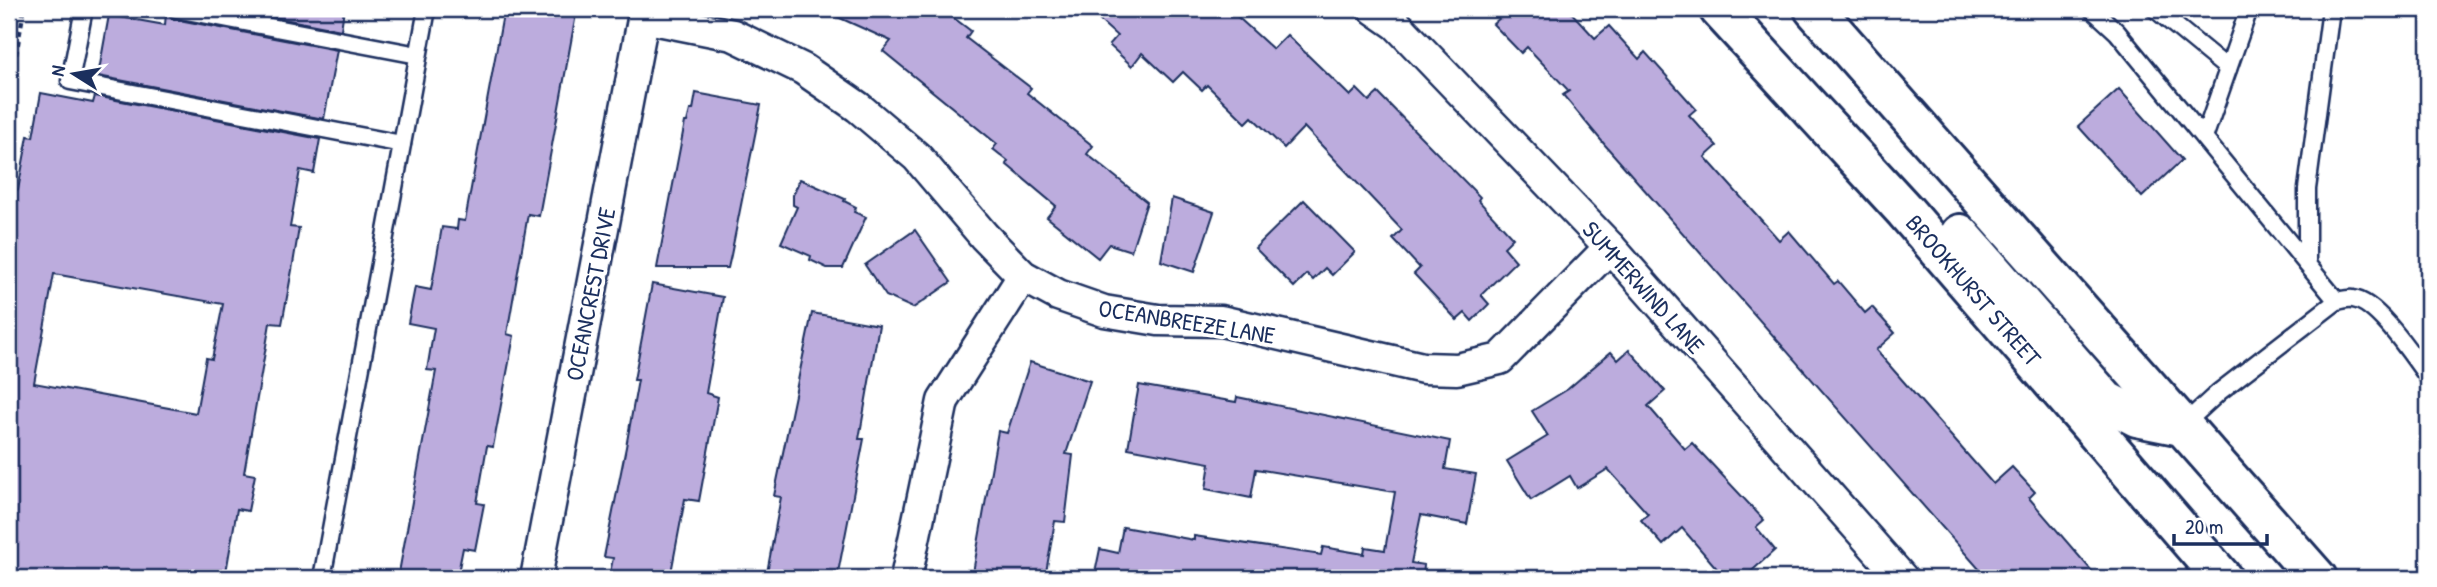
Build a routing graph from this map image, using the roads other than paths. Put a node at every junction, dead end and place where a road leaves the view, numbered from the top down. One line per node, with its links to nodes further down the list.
1 (84, 9): 15 (lane)
2 (176, 9): 12 (lane)
3 (427, 9): 12 (lane)
4 (1374, 9): 17 (street, SUMMERWIND LANE)
5 (1719, 9): 16 (main road, BROOKHURST STREET)
6 (1814, 9): 22 (main road)
7 (2092, 9): 14 (lane)
8 (2155, 9): 13 (lane)
9 (2249, 9): 13 (lane)
10 (2331, 9): 18 (lane)
11 (644, 13): 19 (street, OCEANBREEZE LANE); 24 (street, OCEANCREST DRIVE)
12 (418, 55): 15 (lane)
13 (2228, 69): 14 (lane)
14 (2204, 138): 18 (lane)
15 (402, 145): 23 (lane)
16 (1905, 211): 22 (main road); 27 (main road, BROOKHURST STREET)
17 (1611, 247): 19 (street, OCEANBREEZE LANE); 26 (street, SUMMERWIND LANE)
18 (2307, 264): 20 (lane)
19 (1023, 276): 25 (street)
20 (2337, 301): 21 (lane); 22 (lane)
21 (2428, 377)
22 (2182, 426): 28 (main road)
23 (322, 578)
24 (536, 578)
25 (906, 578)
26 (1902, 578)
27 (2222, 578)
28 (2317, 578)

